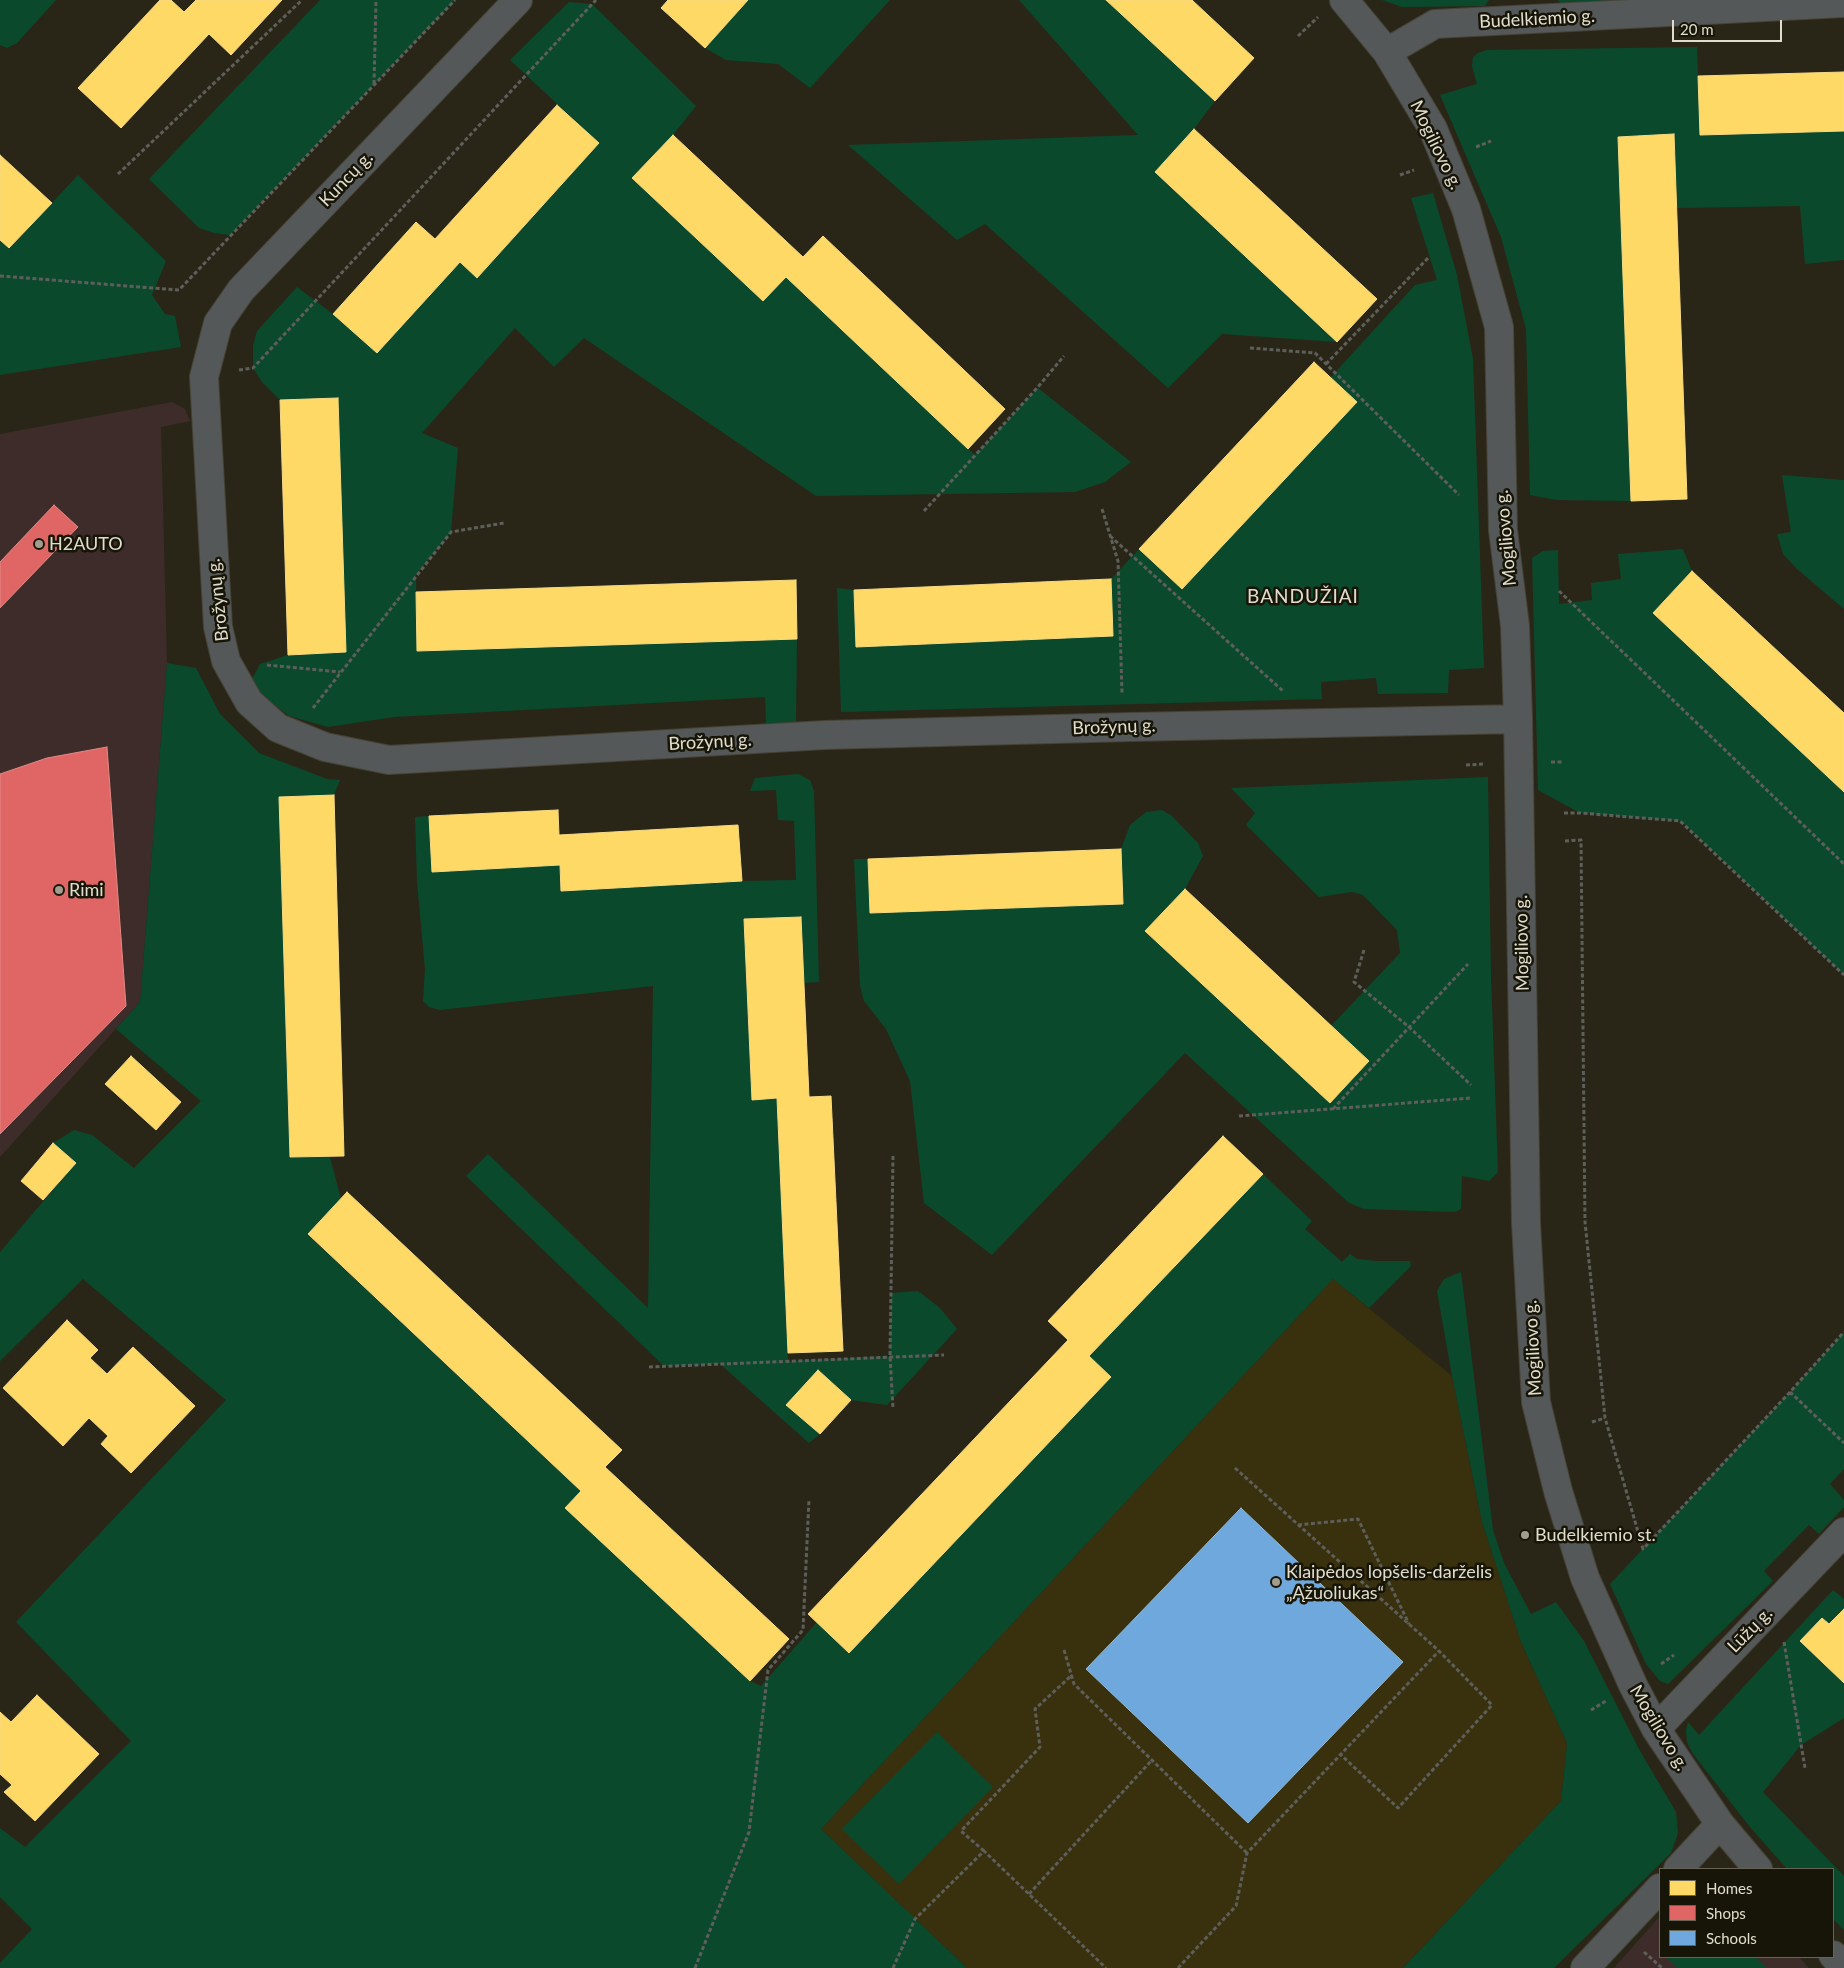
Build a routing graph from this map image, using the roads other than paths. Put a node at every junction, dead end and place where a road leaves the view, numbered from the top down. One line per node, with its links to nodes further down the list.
1 (518, 0): 5 (street, Kuncų g.)
2 (1344, 0): 4 (street, Mogiliovo g.)
3 (1844, 3): 4 (street, Budelkiemio g.)
4 (1387, 52): 6 (street, Mogiliovo g.)
5 (204, 377): 6 (street, Brožynų g.)
6 (1518, 719): 8 (street, Mogiliovo g.)
7 (1844, 1532): 8 (street, Lūžų g.)
8 (1656, 1729): 9 (street, Mogiliovo g.)
9 (1720, 1824): 10 (street); 11 (street, Mogiliovo g.)
10 (1679, 1868)
11 (1757, 1868)
12 (1659, 1889): 15 (street)
13 (1834, 1956): 14 (street)
14 (1844, 1967)
15 (1585, 1968)

